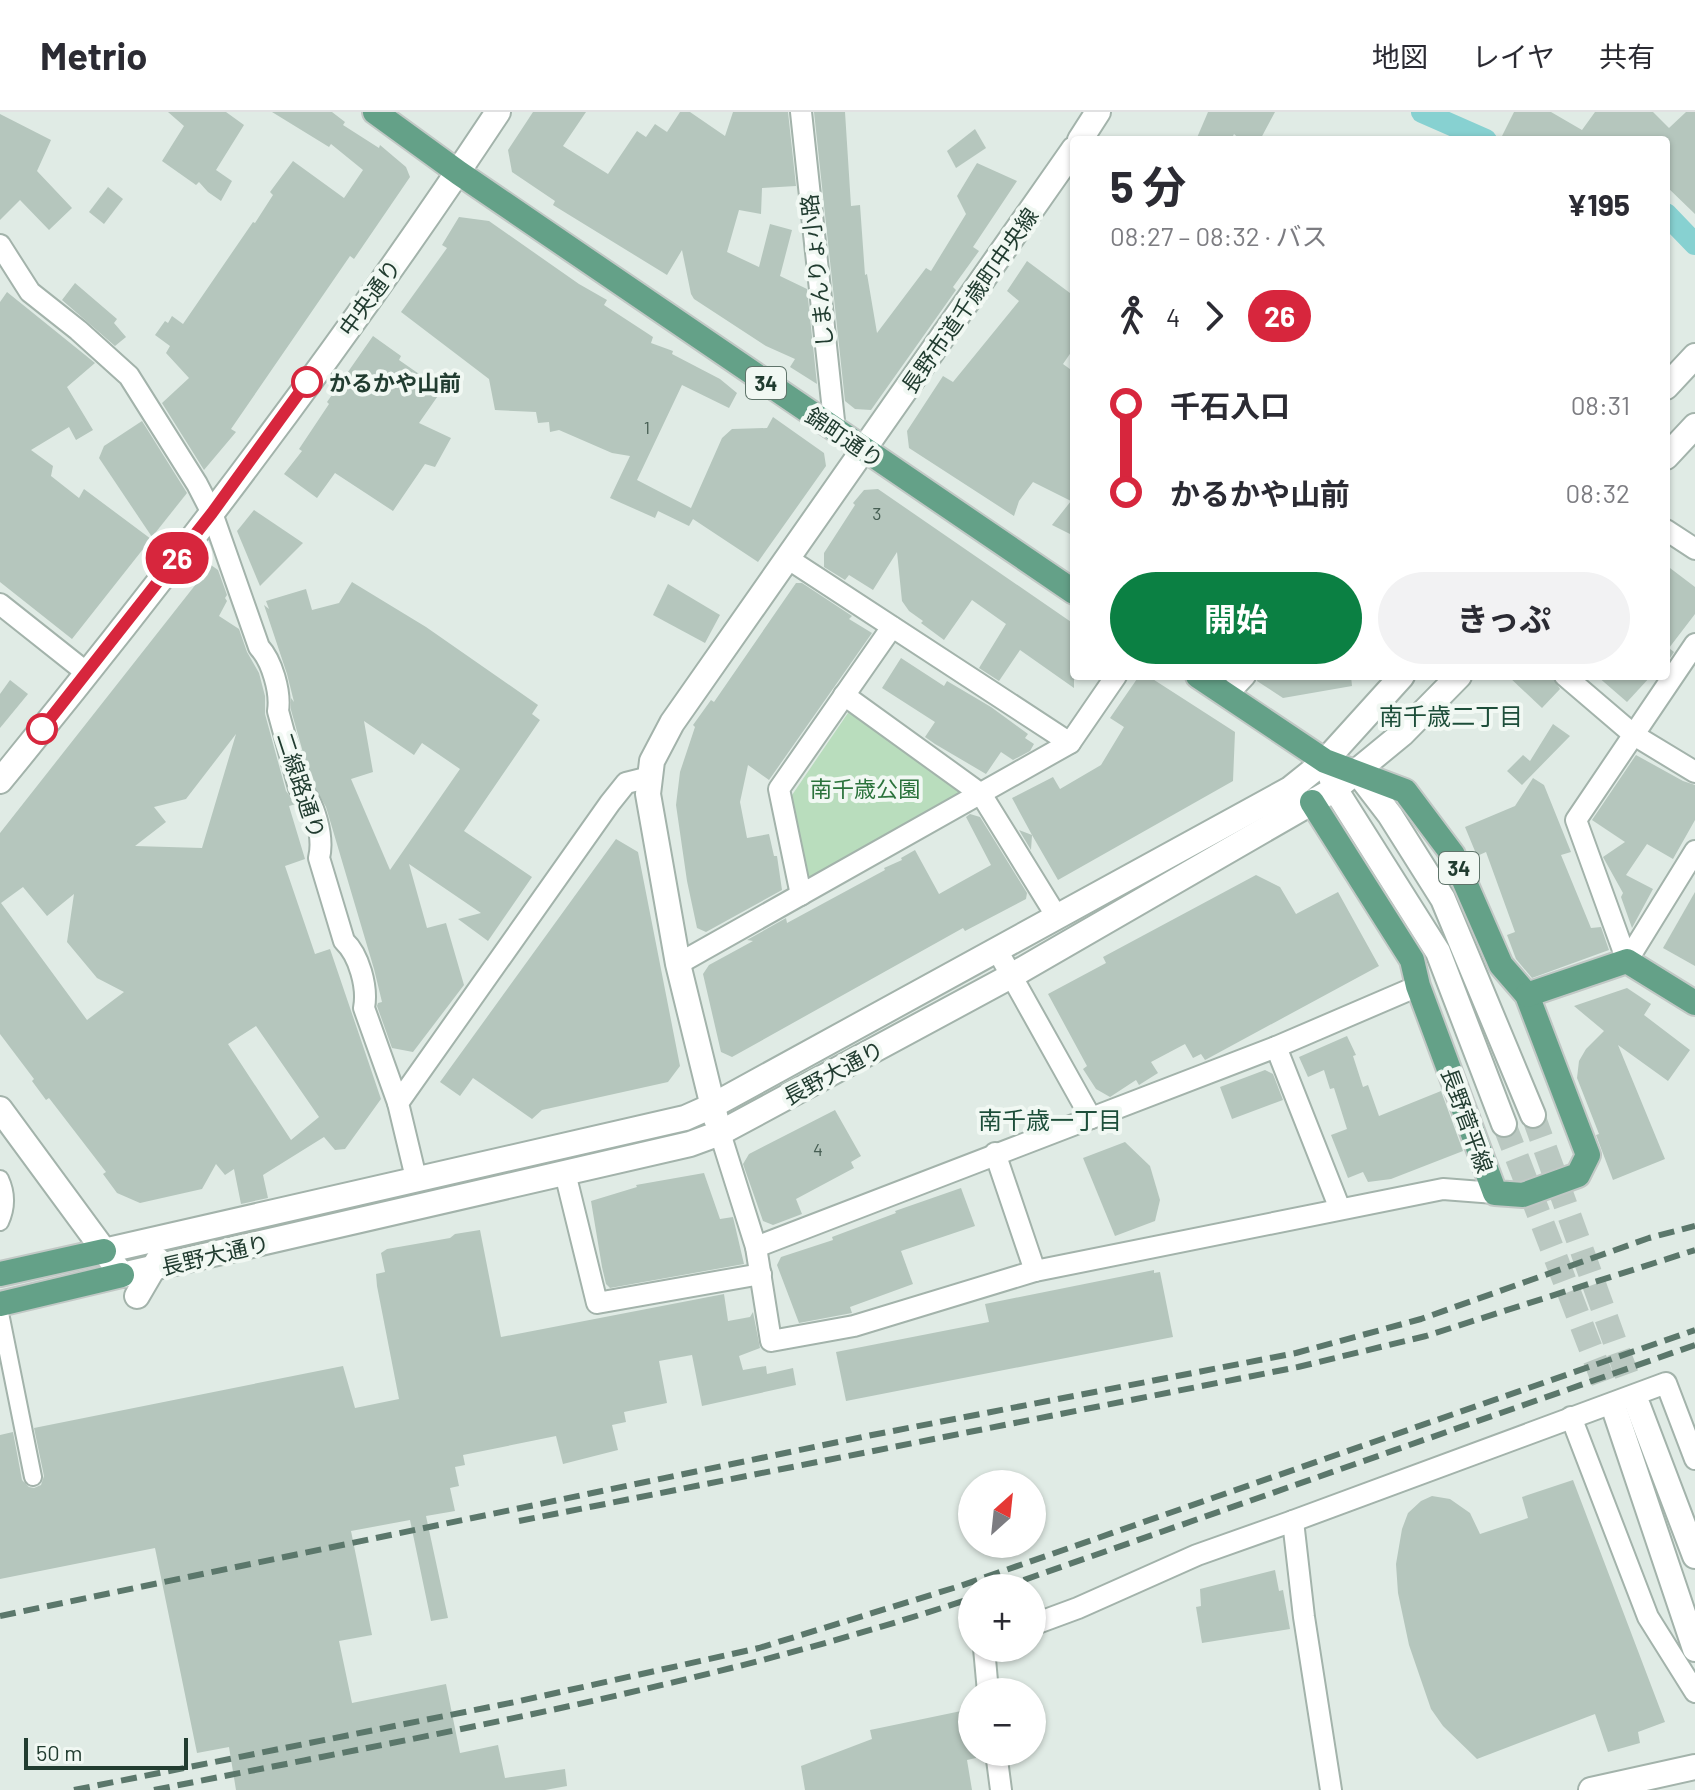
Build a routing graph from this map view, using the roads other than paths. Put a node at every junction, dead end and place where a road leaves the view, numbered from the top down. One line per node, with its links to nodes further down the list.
1 (375, 112): 7 (main road, 34)
2 (498, 112): 7 (street, 中央通り)
3 (801, 112): 12 (street, しまんりょ小路)
4 (1098, 112): 5 (street, 長野市道千歳町中央線)
5 (1085, 136)
6 (1070, 158): 13 (street, 長野市道千歳町中央線)
7 (459, 173): 12 (main road, 錦町通り / 34); 15 (street, 中央通り)
8 (0, 245): 15 (street, 二線路通り)
9 (1695, 356): 10 (street)
10 (1670, 383)
11 (1695, 426): 14 (street)
12 (835, 430): 13 (main road, 錦町通り / 34)
13 (863, 449): 18 (street, 長野市道千歳町中央線); 19 (main road, 錦町通り / 34)
14 (1670, 453)
15 (212, 513): 23 (street, 中央通り); 53 (street, 二線路通り)
16 (1670, 533): 17 (street)
17 (1695, 549)
18 (787, 558): 21 (street); 37 (street, 長野市道千歳町中央線)
19 (1070, 589)
20 (0, 604): 23 (street)
21 (892, 627): 30 (street); 33 (street)
22 (1695, 644): 32 (street)
23 (87, 673): 38 (street, 中央通り)
24 (1113, 680): 33 (street)
25 (1204, 680): 31 (main road, 34)
26 (1241, 680): 31 (street)
27 (1398, 680): 34 (street, 長野大通り)
28 (1455, 680): 35 (street, 長野大通り)
29 (1570, 680): 32 (street)
30 (844, 695): 40 (street); 43 (street)
31 (1227, 695): 34 (main road, 長野菅平線 / 34)
32 (1634, 735): 36 (street); 46 (street)
33 (1070, 743): 40 (street)
34 (1325, 761): 35 (main road, 長野菅平線 / 34); 39 (street); 44 (street, 長野大通り)
35 (1357, 772): 39 (street, 長野大通り); 50 (main road, 長野菅平線 / 34); 56 (street)
36 (1695, 772)
37 (650, 777): 47 (street); 53 (street)
38 (0, 781)
39 (1335, 789): 41 (street, 長野大通り); 58 (street)
40 (981, 794): 43 (street); 44 (street)
41 (1312, 802): 48 (street, 長野大通り); 49 (main road, 長野菅平線)
42 (1695, 851): 46 (street)
43 (801, 895): 47 (street)
44 (1057, 917): 45 (street, 長野大通り)
45 (997, 950): 48 (street); 54 (street, 長野大通り)
46 (1627, 961): 50 (main road); 51 (main road)
47 (678, 964): 54 (street)
48 (1011, 976): 57 (street); 59 (street, 長野大通り)
49 (1418, 986): 52 (street); 64 (main road, 長野菅平線)
50 (1527, 995): 64 (main road, 長野菅平線 / 34)
51 (1695, 1003)
52 (1276, 1047): 57 (street); 65 (street)
53 (398, 1103): 62 (street, 二線路通り)
54 (712, 1106): 59 (street); 62 (street, 長野大通り)
55 (0, 1109): 69 (street)
56 (1533, 1115)
57 (1091, 1118): 60 (street)
58 (1504, 1124)
59 (720, 1133): 61 (street, 長野大通り); 68 (street)
60 (995, 1153): 68 (street); 71 (street)
61 (565, 1173): 70 (street, 長野大通り); 73 (street)
62 (416, 1178): 67 (street, 長野大通り)
63 (0, 1179): 66 (street)
64 (1495, 1193): 65 (street)
65 (1340, 1209): 71 (street)
66 (0, 1222)
67 (170, 1237): 69 (street, 長野大通り); 70 (street)
68 (756, 1247): 73 (street)
69 (104, 1251): 72 (main road); 74 (street)
70 (154, 1268): 74 (street, 長野大通り); 75 (street)
71 (1035, 1271): 73 (street)
72 (0, 1274)
73 (761, 1274)
74 (122, 1275): 76 (main road)
75 (137, 1296)
76 (0, 1304)
77 (0, 1313): 80 (street)
78 (1571, 1417): 79 (street); 81 (street); 85 (street)
79 (1695, 1459)
80 (33, 1477)
81 (1293, 1521): 83 (street); 89 (street)
82 (1695, 1556): 84 (street)
83 (1046, 1620)
84 (1695, 1649)
85 (1695, 1692)
86 (998, 1766): 88 (street)
87 (1695, 1767): 90 (street)
88 (1001, 1790)
89 (1331, 1790)
90 (1591, 1790)

